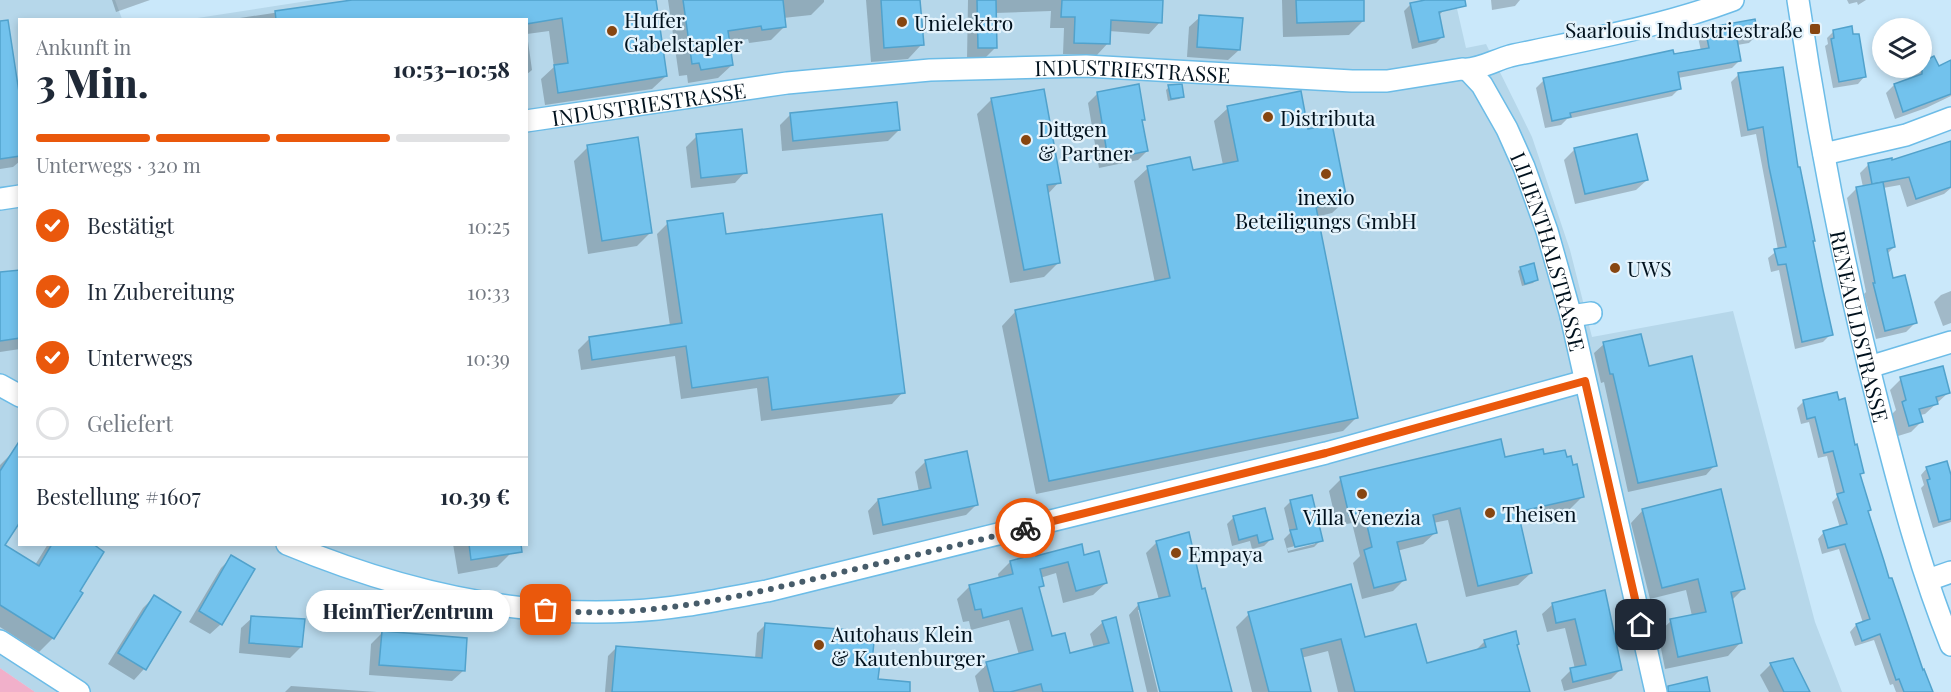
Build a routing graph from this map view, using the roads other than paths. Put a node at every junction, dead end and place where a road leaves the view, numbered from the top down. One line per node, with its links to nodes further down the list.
1 (1733, 0): 3 (street, INDUSTRIESTRASSE)
2 (1798, 0): 6 (street, RENEAULDSTRASSE)
3 (1468, 70): 5 (street, INDUSTRIESTRASSE); 11 (street, LILIENTHALSTRASSE)
4 (1951, 118): 6 (street)
5 (528, 121)
6 (1824, 154): 10 (street, RENEAULDSTRASSE)
7 (18, 196): 8 (street)
8 (0, 199)
9 (1951, 342): 10 (street)
10 (1869, 367): 16 (street, RENEAULDSTRASSE)
11 (1585, 381): 14 (street); 20 (street, LILIENTHALSTRASSE)
12 (0, 385): 13 (street)
13 (18, 395)
14 (291, 546)
15 (1951, 572): 16 (street)
16 (1928, 580): 18 (street, RENEAULDSTRASSE)
17 (0, 641): 19 (street)
18 (1951, 645)
19 (79, 692)
20 (1656, 692)

